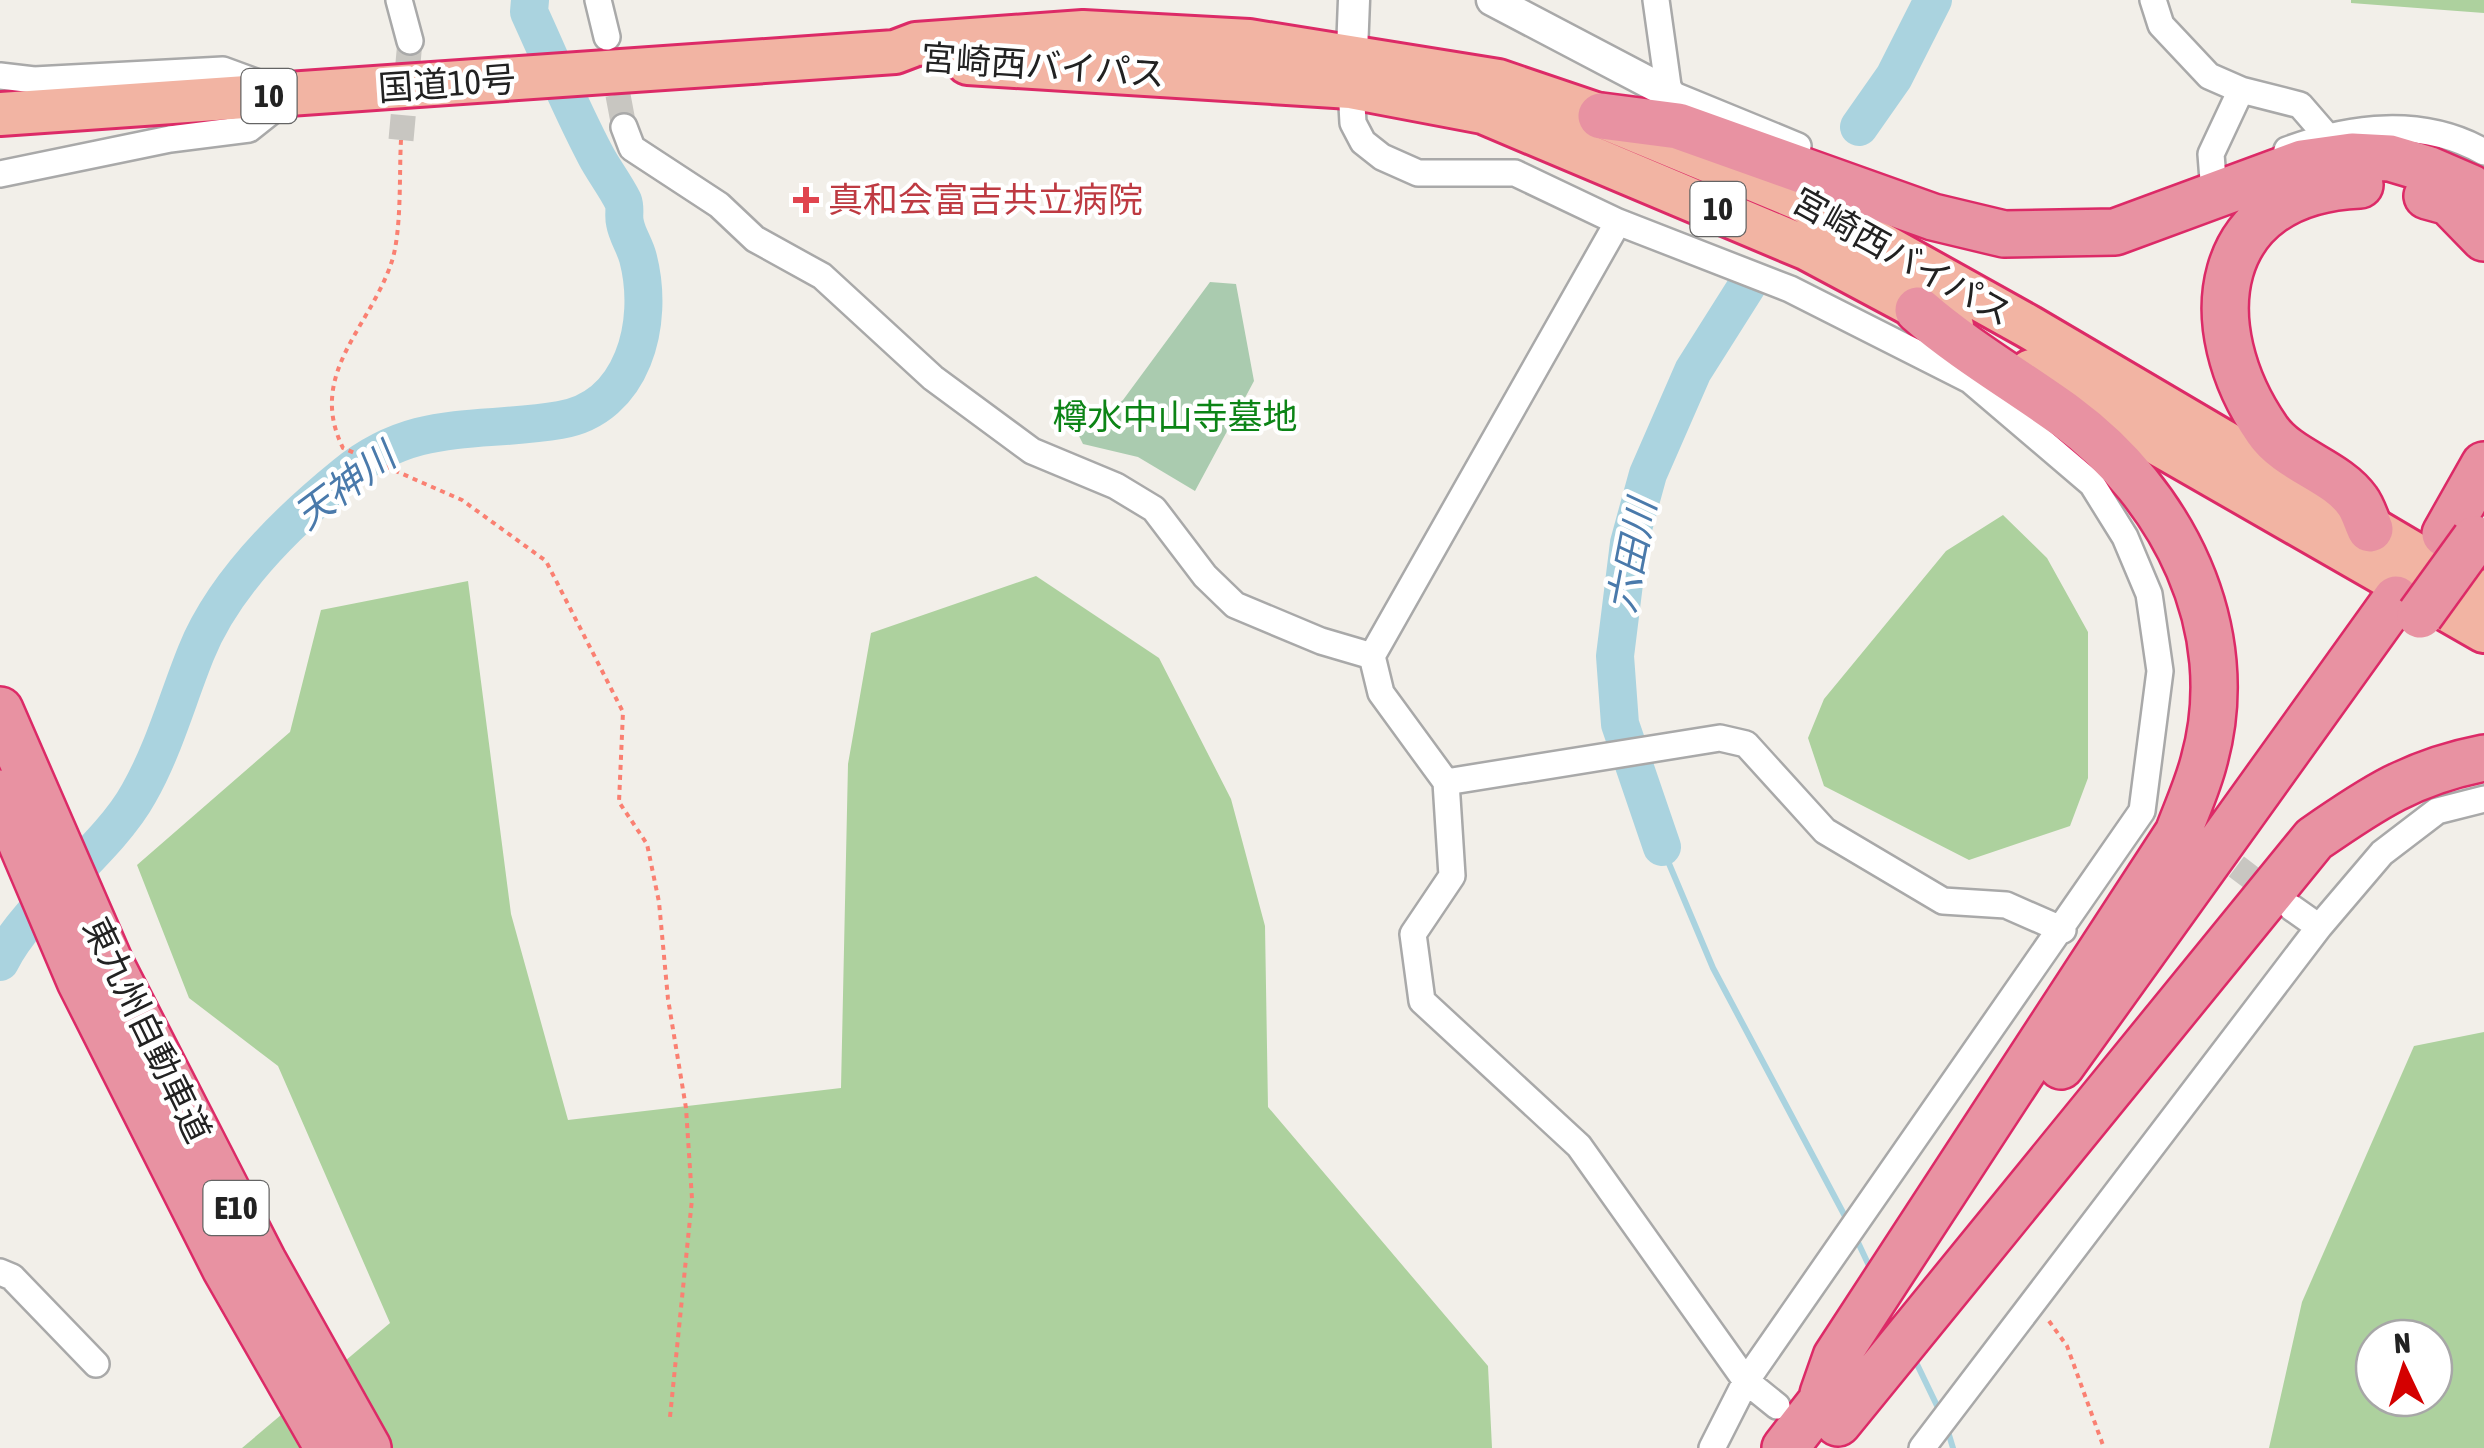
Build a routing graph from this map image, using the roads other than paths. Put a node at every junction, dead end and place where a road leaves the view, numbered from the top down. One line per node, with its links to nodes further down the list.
1 (400, 0): 7 (street)
2 (598, 0): 9 (street)
3 (1354, 0): 10 (street)
4 (1492, 0): 13 (street)
5 (1656, 0): 13 (street)
6 (2153, 0): 12 (street)
7 (410, 42)
8 (895, 52): 9 (highway, 国道10号 / 10); 10 (highway, 宮崎西バイパス / 10)
9 (597, 56): 14 (highway, 国道10号 / 10)
10 (1351, 71): 16 (highway, 宮崎西バイパス / 10); 23 (street); 25 (highway, 宮崎西バイパス / 10)
11 (0, 76): 14 (street)
12 (2241, 90): 18 (street); 21 (street)
13 (1669, 93): 21 (street)
14 (292, 95): 15 (highway, 国道10号 / 10); 20 (street)
15 (0, 114)
16 (1601, 116): 22 (highway); 27 (highway, 宮崎西バイパス / 10)
17 (624, 127): 32 (street)
18 (2326, 135): 19 (street); 21 (street)
19 (2484, 152)
20 (0, 174)
21 (2213, 180)
22 (2484, 198)
23 (1618, 222): 32 (street); 40 (street)
24 (2484, 238): 27 (highway)
25 (1918, 310): 31 (highway, 宮崎西バイパス / 10); 47 (highway)
26 (2484, 465): 28 (highway)
27 (2370, 529): 29 (highway, 宮崎西バイパス / 10)
28 (2468, 532): 30 (highway, bridge)
29 (2484, 595)
30 (2408, 607): 44 (highway); 47 (highway)
31 (2484, 631)
32 (1372, 656): 35 (street)
33 (0, 710): 41 (highway, 東九州自動車道 / E10)
34 (2484, 758): 44 (highway)
35 (1446, 782): 40 (street); 46 (street)
36 (0, 793): 41 (highway, 東九州自動車道 / E10)
37 (2484, 799): 39 (street)
38 (2292, 908): 39 (street)
39 (2319, 927): 54 (street)
40 (2063, 930): 46 (street)
41 (96, 973): 42 (highway, 東九州自動車道 / E10); 49 (highway, 東九州自動車道 / E10)
42 (262, 1261): 50 (highway, 東九州自動車道 / E10); 51 (highway)
43 (0, 1272): 45 (street)
44 (1919, 1318): 53 (highway)
45 (96, 1364)
46 (1746, 1381): 48 (street); 52 (street)
47 (1824, 1394): 48 (highway)
48 (1781, 1427)
49 (328, 1448)
50 (368, 1448)
51 (388, 1448)
52 (1712, 1448)
53 (1818, 1448)
54 (1922, 1448)

